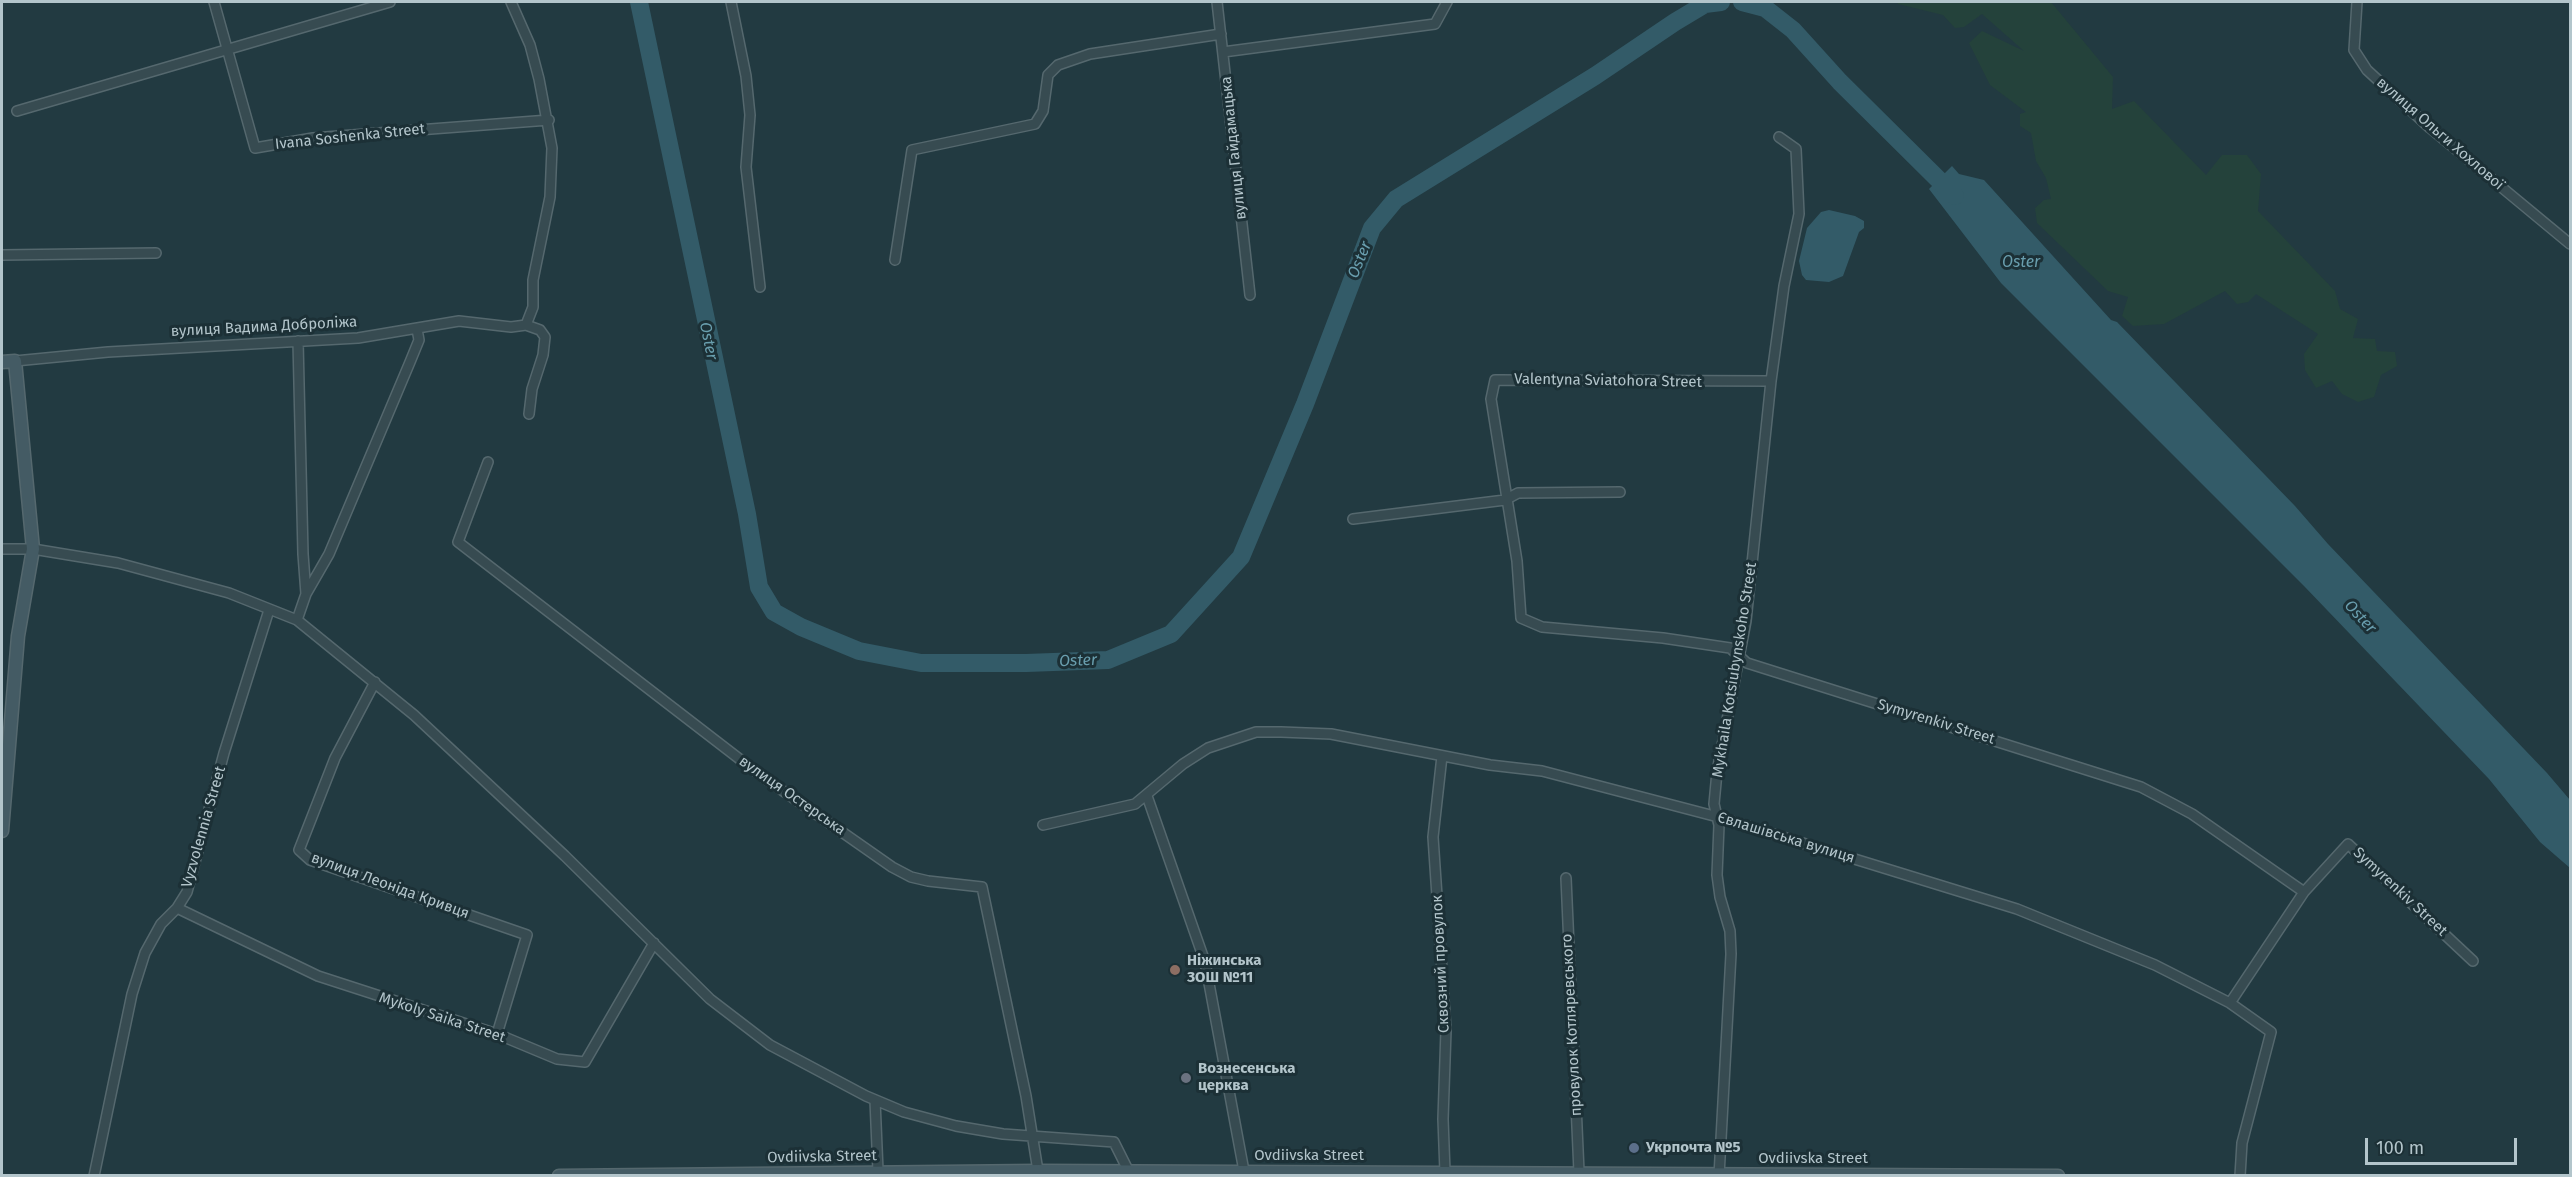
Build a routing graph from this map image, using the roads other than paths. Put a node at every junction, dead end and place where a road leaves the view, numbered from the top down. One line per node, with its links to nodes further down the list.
1 (214, 2): 9 (street, Ivana Soshenka Street)
2 (390, 2): 9 (street)
3 (511, 2): 12 (street)
4 (731, 2): 18 (street)
5 (1217, 2): 8 (street, вулиця Гайдамацька)
6 (1447, 2): 10 (street)
7 (2354, 3): 14 (street, вулиця Ольги Хохлової)
8 (1221, 34): 10 (street, вулиця Гайдамацька); 17 (street)
9 (229, 48): 11 (street); 12 (street, Ivana Soshenka Street)
10 (1223, 52): 19 (street, вулиця Гайдамацька)
11 (17, 111)
12 (549, 120): 20 (street)
13 (1779, 137): 25 (street, Mykhaila Kotsiubynskoho Street)
14 (2571, 244)
15 (156, 253): 16 (street)
16 (2, 255)
17 (895, 260)
18 (760, 287)
19 (1250, 295)
20 (526, 325): 21 (street, вулиця Вадима Доброліжа); 26 (street)
21 (417, 329): 22 (street, вулиця Вадима Доброліжа); 33 (street)
22 (298, 341): 23 (street, вулиця Вадима Доброліжа); 33 (street)
23 (15, 361): 24 (main road, вулиця Вадима Доброліжа); 32 (main road)
24 (2, 362)
25 (1771, 381): 29 (street, Valentyna Sviatohora Street); 37 (street, Mykhaila Kotsiubynskoho Street)
26 (529, 414)
27 (488, 462): 52 (street, вулиця Остерська)
28 (1620, 492): 29 (street)
29 (1505, 500): 30 (street); 36 (street, Valentyna Sviatohora Street)
30 (1353, 519)
31 (2, 549): 32 (street)
32 (33, 549): 34 (street); 43 (main road)
33 (306, 594): 35 (street)
34 (269, 610): 35 (street); 46 (street, Vyzvolennia Street)
35 (297, 620): 38 (street)
36 (1542, 627): 37 (street, Symyrenkiv Street)
37 (1739, 655): 41 (street, Mykhaila Kotsiubynskoho Street); 45 (street, Symyrenkiv Street)
38 (375, 682): 47 (street); 50 (street, вулиця Леоніда Кривця)
39 (1442, 756): 40 (street, Євлашівська вулиця); 41 (street, Євлашівська вулиця); 57 (street, Сквозний провулок)
40 (1147, 796): 42 (street, Євлашівська вулиця); 55 (street)
41 (1718, 818): 49 (street, Євлашівська вулиця); 61 (street, Mykhaila Kotsiubynskoho Street)
42 (1043, 825)
43 (2, 831)
44 (1566, 878): 58 (street, провулок Котляревського)
45 (2304, 892): 48 (street, Symyrenkiv Street); 49 (street, Symyrenkiv Street)
46 (177, 908): 50 (street, Mykoly Saika Street); 62 (street, Vyzvolennia Street)
47 (654, 943): 50 (street, Mykoly Saika Street); 51 (street)
48 (2473, 961)
49 (2230, 1003): 65 (street, Євлашівська вулиця)
50 (497, 1034)
51 (875, 1100): 52 (street); 53 (street)
52 (1033, 1137): 54 (street, вулиця Остерська); 56 (street)
53 (878, 1171): 54 (main road, Ovdiivska Street); 60 (main road, Ovdiivska Street)
54 (1038, 1171): 56 (main road, Ovdiivska Street)
55 (1244, 1171): 57 (main road, Ovdiivska Street); 59 (main road, Ovdiivska Street)
56 (1129, 1172): 59 (main road, Ovdiivska Street)
57 (1445, 1172): 58 (main road, Ovdiivska Street)
58 (1579, 1172): 61 (main road, Ovdiivska Street)
59 (1198, 1174)
60 (592, 1175): 63 (main road, Ovdiivska Street)
61 (1719, 1175): 64 (main road, Ovdiivska Street)
62 (94, 1176)
63 (559, 1176)
64 (2058, 1176)
65 (2240, 1176)

